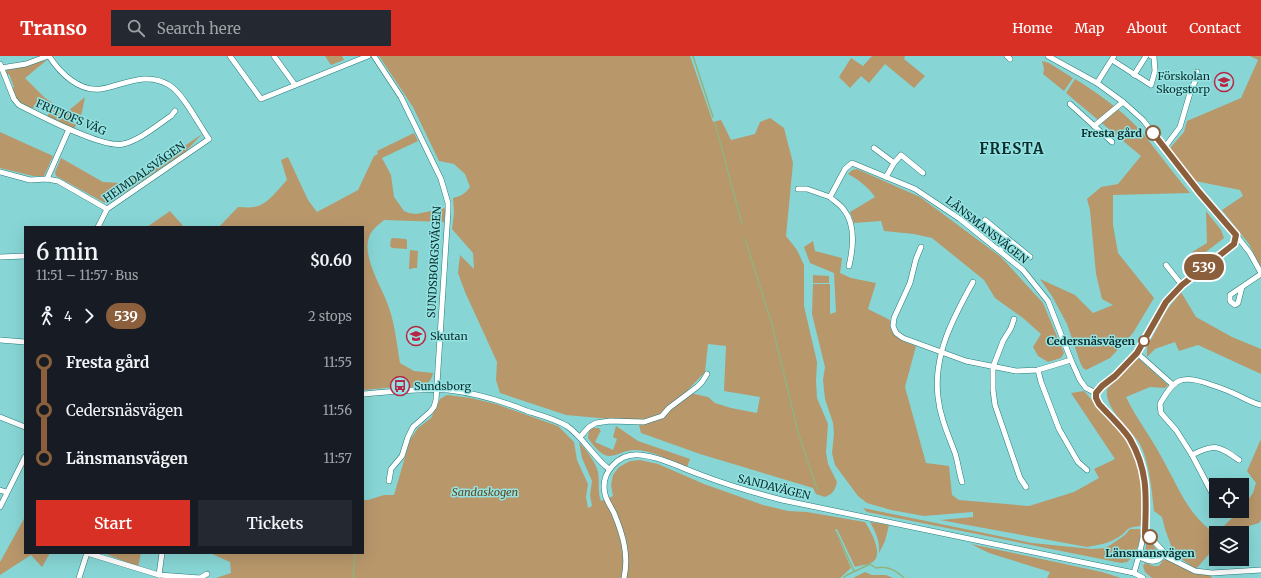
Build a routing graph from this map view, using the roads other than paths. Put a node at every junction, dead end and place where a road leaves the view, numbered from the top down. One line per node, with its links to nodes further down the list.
1 (48, 56): 10 (street); 30 (street, HEIMDALSVÄGEN)
2 (230, 56): 14 (street)
3 (274, 56): 14 (street)
4 (368, 56): 14 (street)
5 (374, 56): 56 (street, SUNDSBORGSVÄGEN)
6 (1048, 56): 13 (street)
7 (1146, 56): 12 (street)
8 (1151, 56): 12 (street)
9 (1113, 58): 12 (street); 13 (street)
10 (0, 66): 19 (street, FRITJOFS VÄG)
11 (1197, 72): 21 (street)
12 (1134, 75)
13 (1097, 83): 15 (street)
14 (295, 85)
15 (1123, 102): 18 (street); 21 (street)
16 (1070, 104): 18 (street)
17 (175, 111): 19 (street, FRITJOFS VÄG)
18 (1094, 126): 20 (street)
19 (69, 129): 27 (street)
20 (1112, 142)
21 (1165, 147): 33 (street)
22 (874, 148): 23 (street)
23 (894, 163): 25 (street); 26 (street)
24 (0, 172): 27 (street)
25 (923, 173)
26 (886, 177): 29 (street, LÄNSMANSVÄGEN); 36 (street, LÄNSMANSVÄGEN)
27 (47, 179): 30 (street)
28 (798, 189): 29 (street)
29 (830, 197): 41 (street)
30 (107, 209): 32 (street, HEIMDALSVÄGEN)
31 (985, 220): 34 (street)
32 (98, 226)
33 (1236, 235): 42 (street); 44 (street)
34 (1008, 239): 36 (street); 39 (street)
35 (921, 247): 49 (street)
36 (1000, 251): 51 (street, LÄNSMANSVÄGEN)
37 (0, 256): 38 (street)
38 (24, 256)
39 (1030, 257)
40 (1166, 265): 44 (street)
41 (849, 266)
42 (1261, 274): 45 (street)
43 (973, 282): 49 (street)
44 (1182, 285): 50 (street)
45 (1242, 287)
46 (1014, 319): 52 (street)
47 (0, 340): 48 (street)
48 (24, 342)
49 (941, 352): 52 (street); 69 (street)
50 (1137, 353): 55 (street); 57 (street)
51 (1071, 360): 53 (street); 57 (street, LÄNSMANSVÄGEN)
52 (994, 367): 53 (street); 70 (street)
53 (1038, 370): 67 (street)
54 (707, 374): 62 (street)
55 (1173, 385): 59 (street); 63 (street)
56 (436, 390): 58 (street); 62 (street); 68 (street)
57 (1096, 393): 75 (street)
58 (364, 394)
59 (1261, 405)
60 (0, 417): 61 (street)
61 (24, 427)
62 (580, 437): 66 (street)
63 (1192, 456): 65 (street); 71 (street)
64 (24, 459): 73 (street)
65 (1239, 460)
66 (609, 469): 82 (street, SANDAVÄGEN); 86 (street)
67 (1087, 470)
68 (389, 481)
69 (962, 482)
70 (1026, 487)
71 (1209, 488)
72 (0, 490): 73 (street)
73 (6, 492): 74 (street)
74 (0, 507)
75 (1145, 534): 79 (street); 80 (street)
76 (87, 554): 85 (street)
77 (90, 554): 84 (street)
78 (162, 554): 84 (street)
79 (1163, 555): 80 (street); 81 (street)
80 (1139, 557): 82 (street)
81 (1261, 570)
82 (1134, 573): 87 (street, SANDAVÄGEN)
83 (207, 574): 84 (street)
84 (159, 575)
85 (79, 578)
86 (624, 578)
87 (1143, 578)

